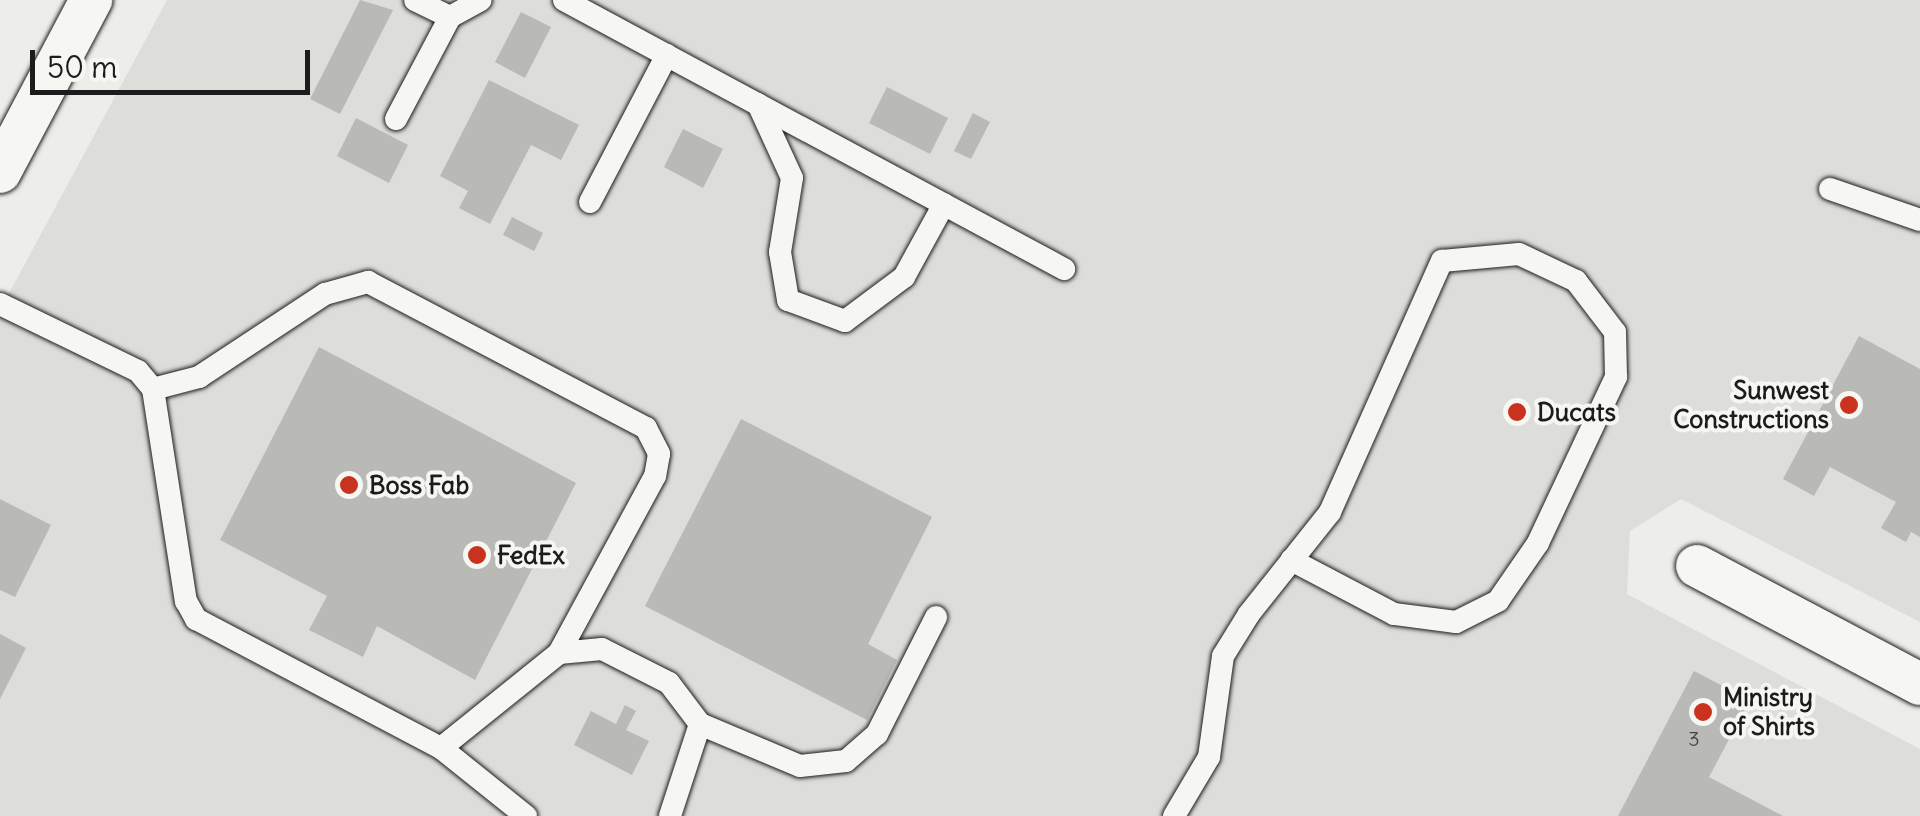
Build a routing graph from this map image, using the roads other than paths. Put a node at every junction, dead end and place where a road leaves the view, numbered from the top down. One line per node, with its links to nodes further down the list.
1 (91, 0): 9 (street)
2 (416, 0): 5 (lane)
3 (481, 0): 5 (lane)
4 (564, 0): 6 (lane)
5 (450, 17): 8 (lane)
6 (667, 56): 7 (lane); 11 (lane)
7 (758, 104): 12 (lane); 12 (lane)
8 (396, 119)
9 (0, 172)
10 (1830, 189): 13 (lane)
11 (590, 202)
12 (944, 204): 14 (lane)
13 (1920, 220)
14 (1064, 268)
15 (0, 304): 16 (lane)
16 (154, 388): 20 (lane); 23 (lane)
17 (1291, 560): 17 (lane); 26 (lane)
18 (1697, 566): 21 (street)
19 (936, 617): 22 (lane)
20 (559, 652): 22 (lane); 23 (lane)
21 (1920, 684)
22 (700, 724): 25 (lane)
23 (441, 748): 24 (lane)
24 (526, 816)
25 (670, 816)
26 (1174, 816)

